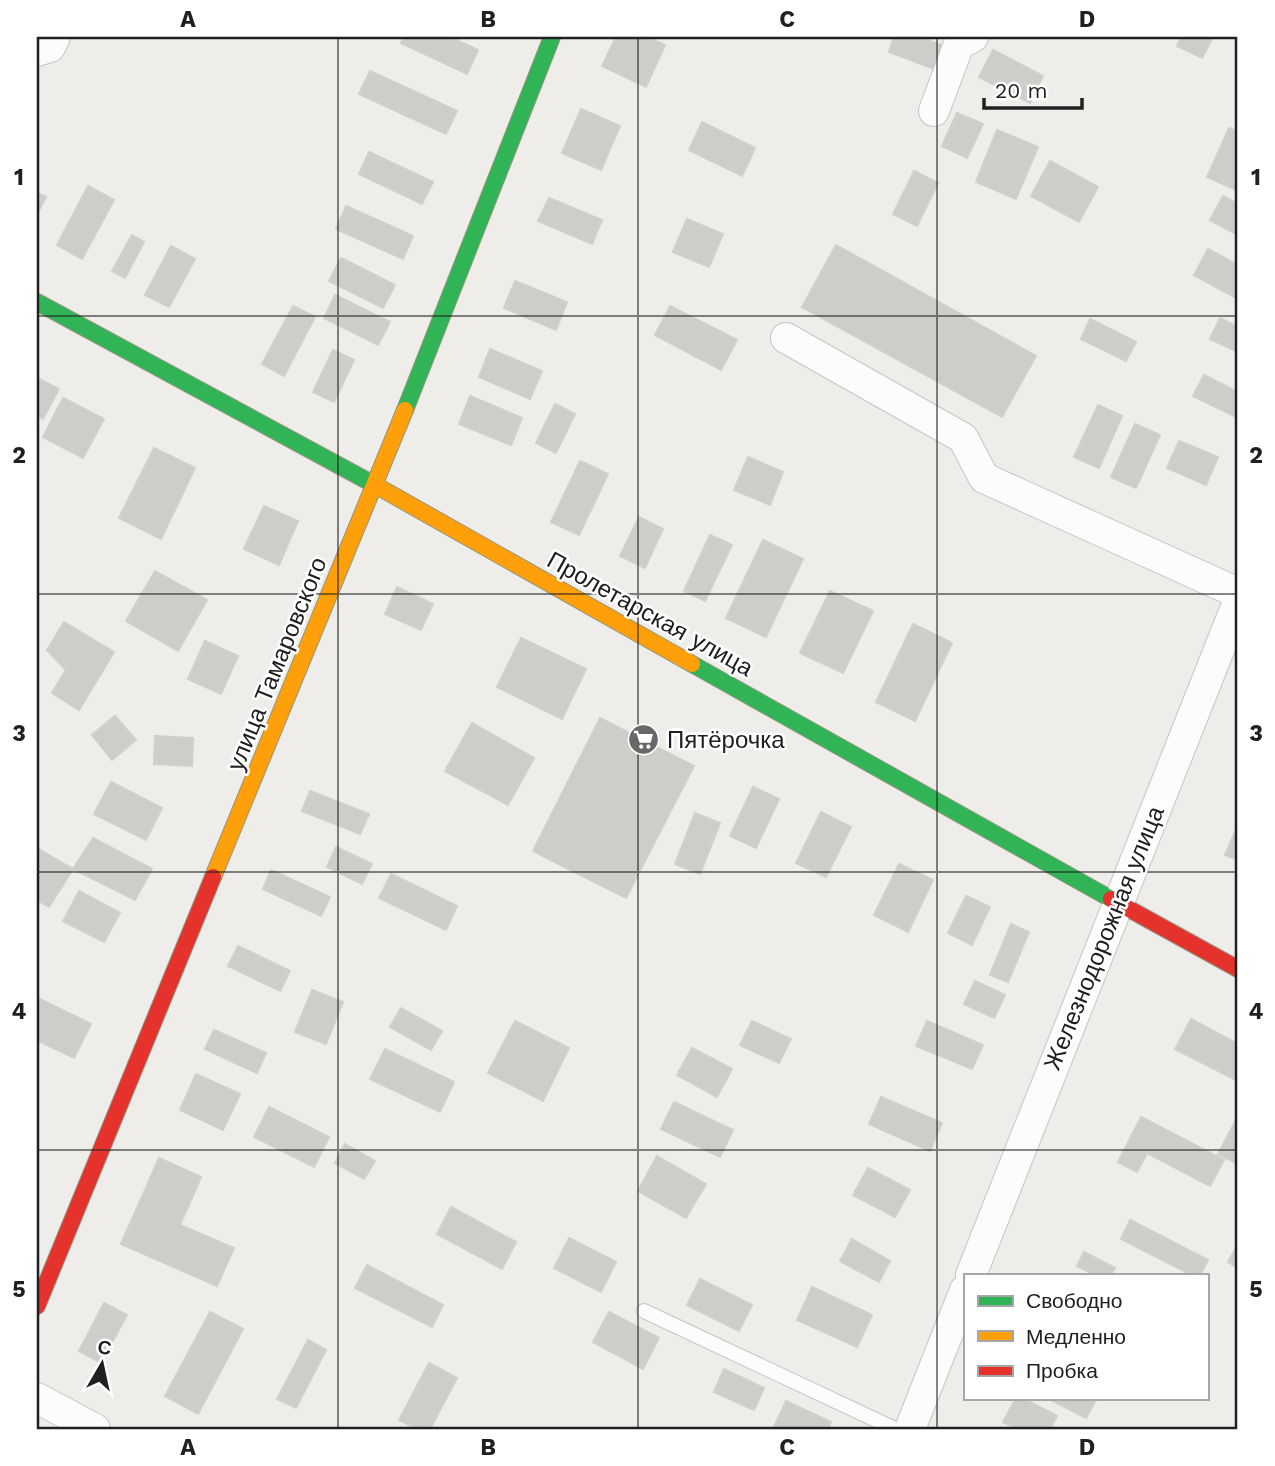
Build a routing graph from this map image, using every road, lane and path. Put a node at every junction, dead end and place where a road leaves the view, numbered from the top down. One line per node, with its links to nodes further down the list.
1 (55, 37): 4 (street)
2 (552, 37): 8 (street, улица Тамаровского)
3 (973, 37): 5 (street)
4 (37, 51)
5 (934, 111)
6 (37, 302): 8 (street, Пролетарская улица)
7 (786, 338): 9 (street)
8 (375, 485): 11 (street, Пролетарская улица); 15 (street, улица Тамаровского)
9 (1238, 593)
10 (1238, 602): 11 (street, Железнодорожная улица)
11 (1118, 903): 12 (street, Пролетарская улица); 13 (street, Железнодорожная улица)
12 (1238, 969)
13 (971, 1274)
14 (964, 1293): 20 (street)
15 (37, 1306)
16 (644, 1311): 19 (lane)
17 (37, 1398): 18 (street)
18 (95, 1429)
19 (895, 1429)
20 (910, 1429)

